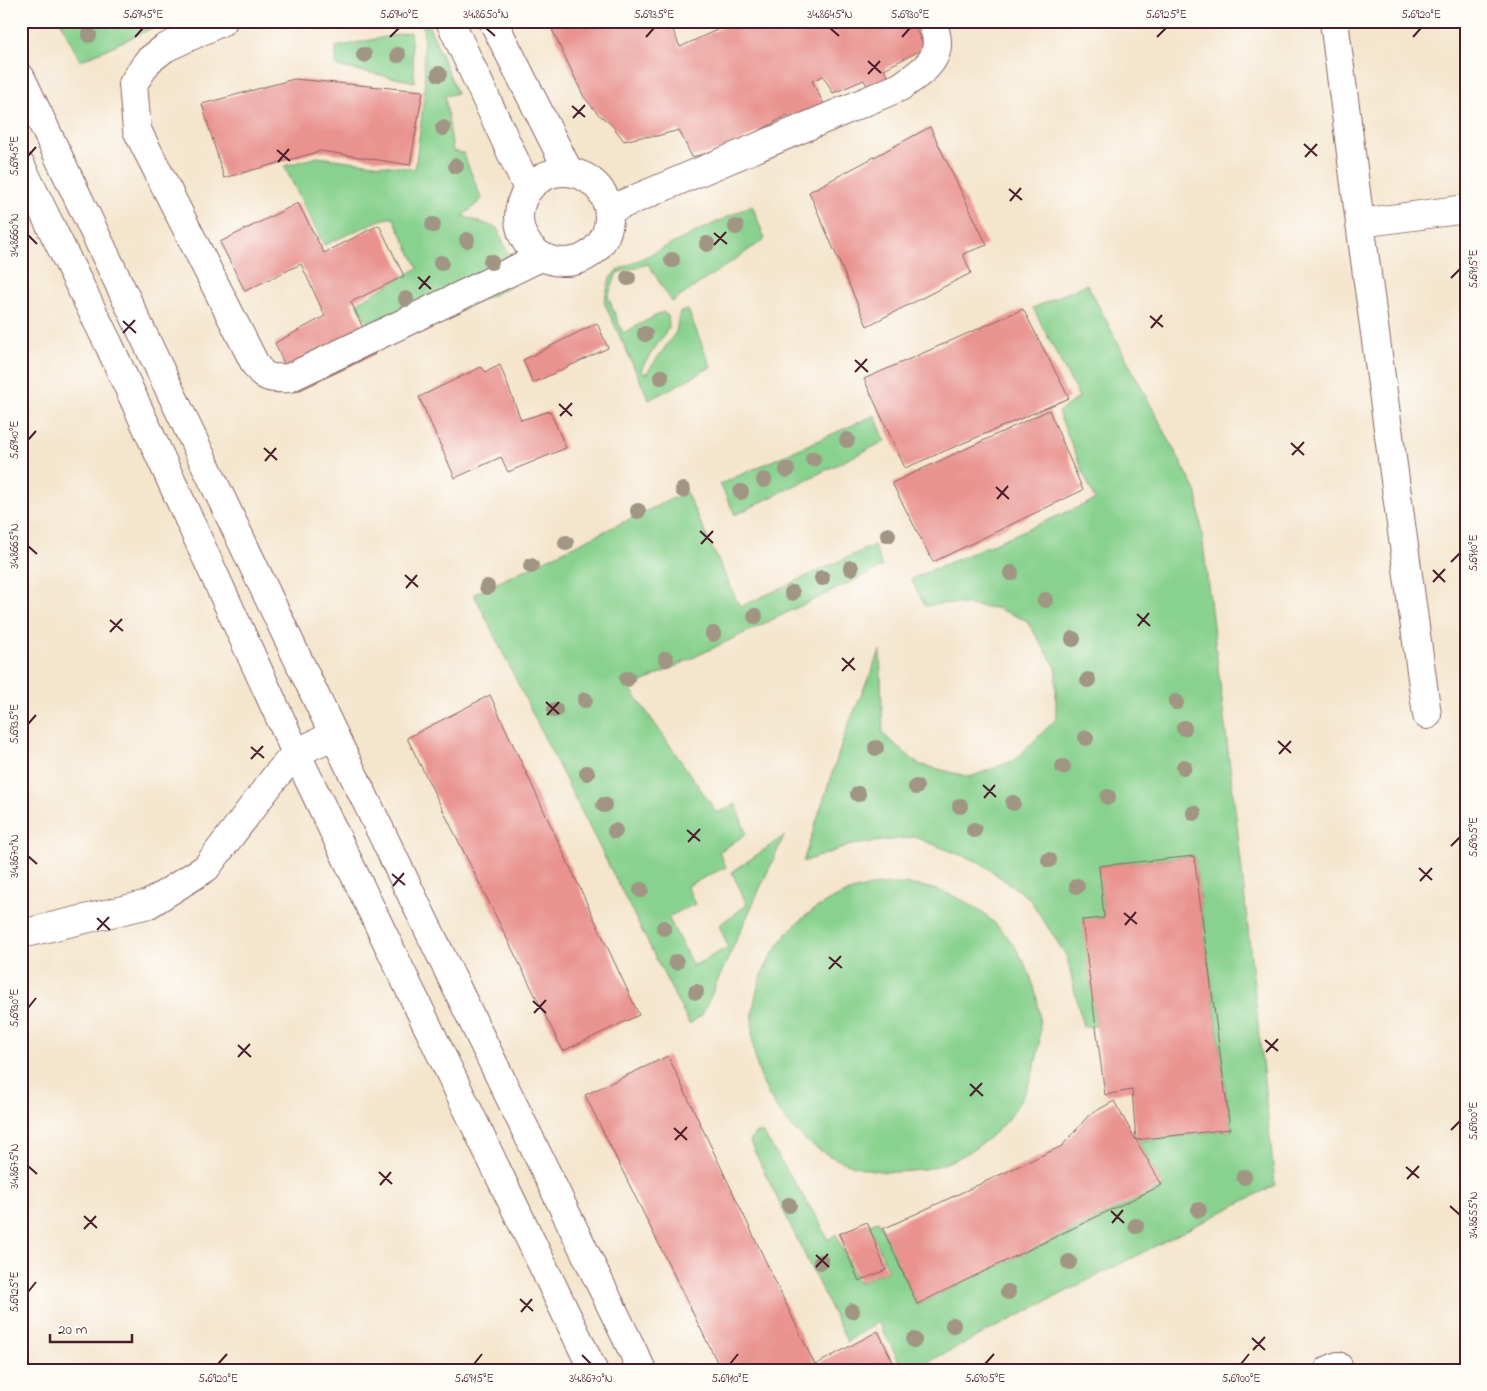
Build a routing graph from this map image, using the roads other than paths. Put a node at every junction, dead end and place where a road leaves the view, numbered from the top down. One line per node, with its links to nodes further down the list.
1 (223, 21): 13 (street)
2 (450, 21): 9 (street)
3 (493, 21): 8 (street)
4 (931, 21): 11 (street)
5 (1334, 21): 12 (street)
6 (21, 78): 15 (street)
7 (21, 166): 16 (street)
8 (569, 172): 9 (street); 11 (street)
9 (528, 189): 13 (street)
10 (1466, 209): 12 (street)
11 (609, 210): 13 (street)
12 (1360, 223): 14 (street)
13 (541, 257)
14 (1427, 715)
15 (334, 735): 16 (street); 19 (street)
16 (296, 754): 17 (street); 18 (street)
17 (21, 934)
18 (593, 1370)
19 (642, 1370)
20 (1329, 1370): 21 (street)
21 (1338, 1370)

